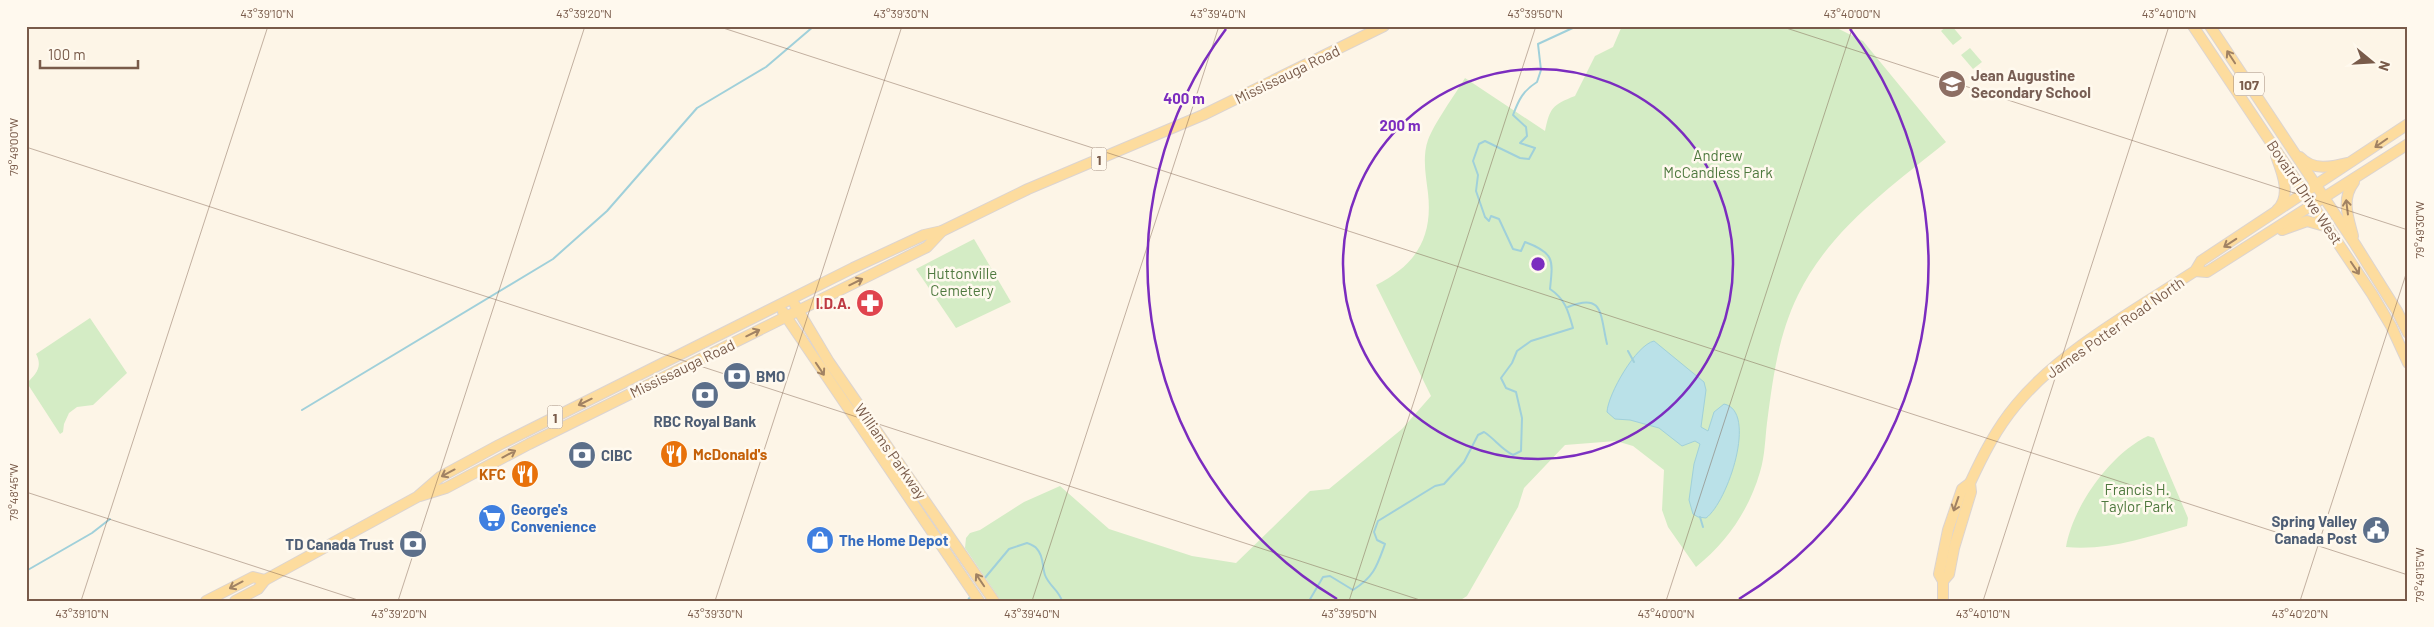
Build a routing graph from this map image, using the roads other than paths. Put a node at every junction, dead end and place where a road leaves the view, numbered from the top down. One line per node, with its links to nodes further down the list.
1 (1384, 26): 17 (main road, Mississauga Road / 1)
2 (2194, 26): 5 (main road, Bovaird Drive West / 107)
3 (2210, 26): 6 (main road, Bovaird Drive West / 107, one-way to 3)
4 (2408, 124): 8 (main road, one-way to 8)
5 (2270, 141): 11 (main road, Bovaird Drive West / 107); 14 (main road)
6 (2287, 142): 8 (main road); 10 (main road, Bovaird Drive West / 107)
7 (2408, 144): 9 (main road)
8 (2353, 162): 10 (main road)
9 (2361, 174): 12 (main road); 18 (main road, one-way to 9)
10 (2317, 186): 11 (main road); 12 (main road, Bovaird Drive West / 107)
11 (2306, 194): 13 (main road, Bovaird Drive West / 107); 14 (main road)
12 (2324, 197): 13 (main road); 18 (main road, Bovaird Drive West / 107)
13 (2312, 204): 15 (main road, Bovaird Drive West / 107); 16 (main road)
14 (2268, 218): 19 (main road, one-way to 19)
15 (2328, 228): 16 (main road); 25 (main road, Bovaird Drive West / 107, one-way to 25)
16 (2272, 230): 19 (main road)
17 (942, 231): 20 (main road, Mississauga Road / 1); 22 (main road, Mississauga Road / 1, one-way to 17)
18 (2355, 244): 24 (main road, Bovaird Drive West / 107)
19 (2195, 271): 32 (main road, James Potter Road North)
20 (791, 299): 21 (main road, Mississauga Road / 1); 22 (main road, Williams Parkway)
21 (779, 305): 23 (main road, Williams Parkway); 26 (main road, Mississauga Road / 1, one-way to 26)
22 (797, 310): 23 (main road, Mississauga Road / 1); 31 (main road, Williams Parkway, one-way to 22)
23 (785, 316): 26 (main road, Mississauga Road / 1, one-way to 23); 30 (main road, Williams Parkway, one-way to 30)
24 (2408, 332)
25 (2408, 363)
26 (416, 497): 27 (main road, Mississauga Road / 1)
27 (265, 580): 28 (main road, Mississauga Road / 1, one-way to 28); 29 (main road, Mississauga Road / 1)
28 (206, 601)
29 (235, 601)
30 (979, 601)
31 (994, 601)
32 (1942, 601)

